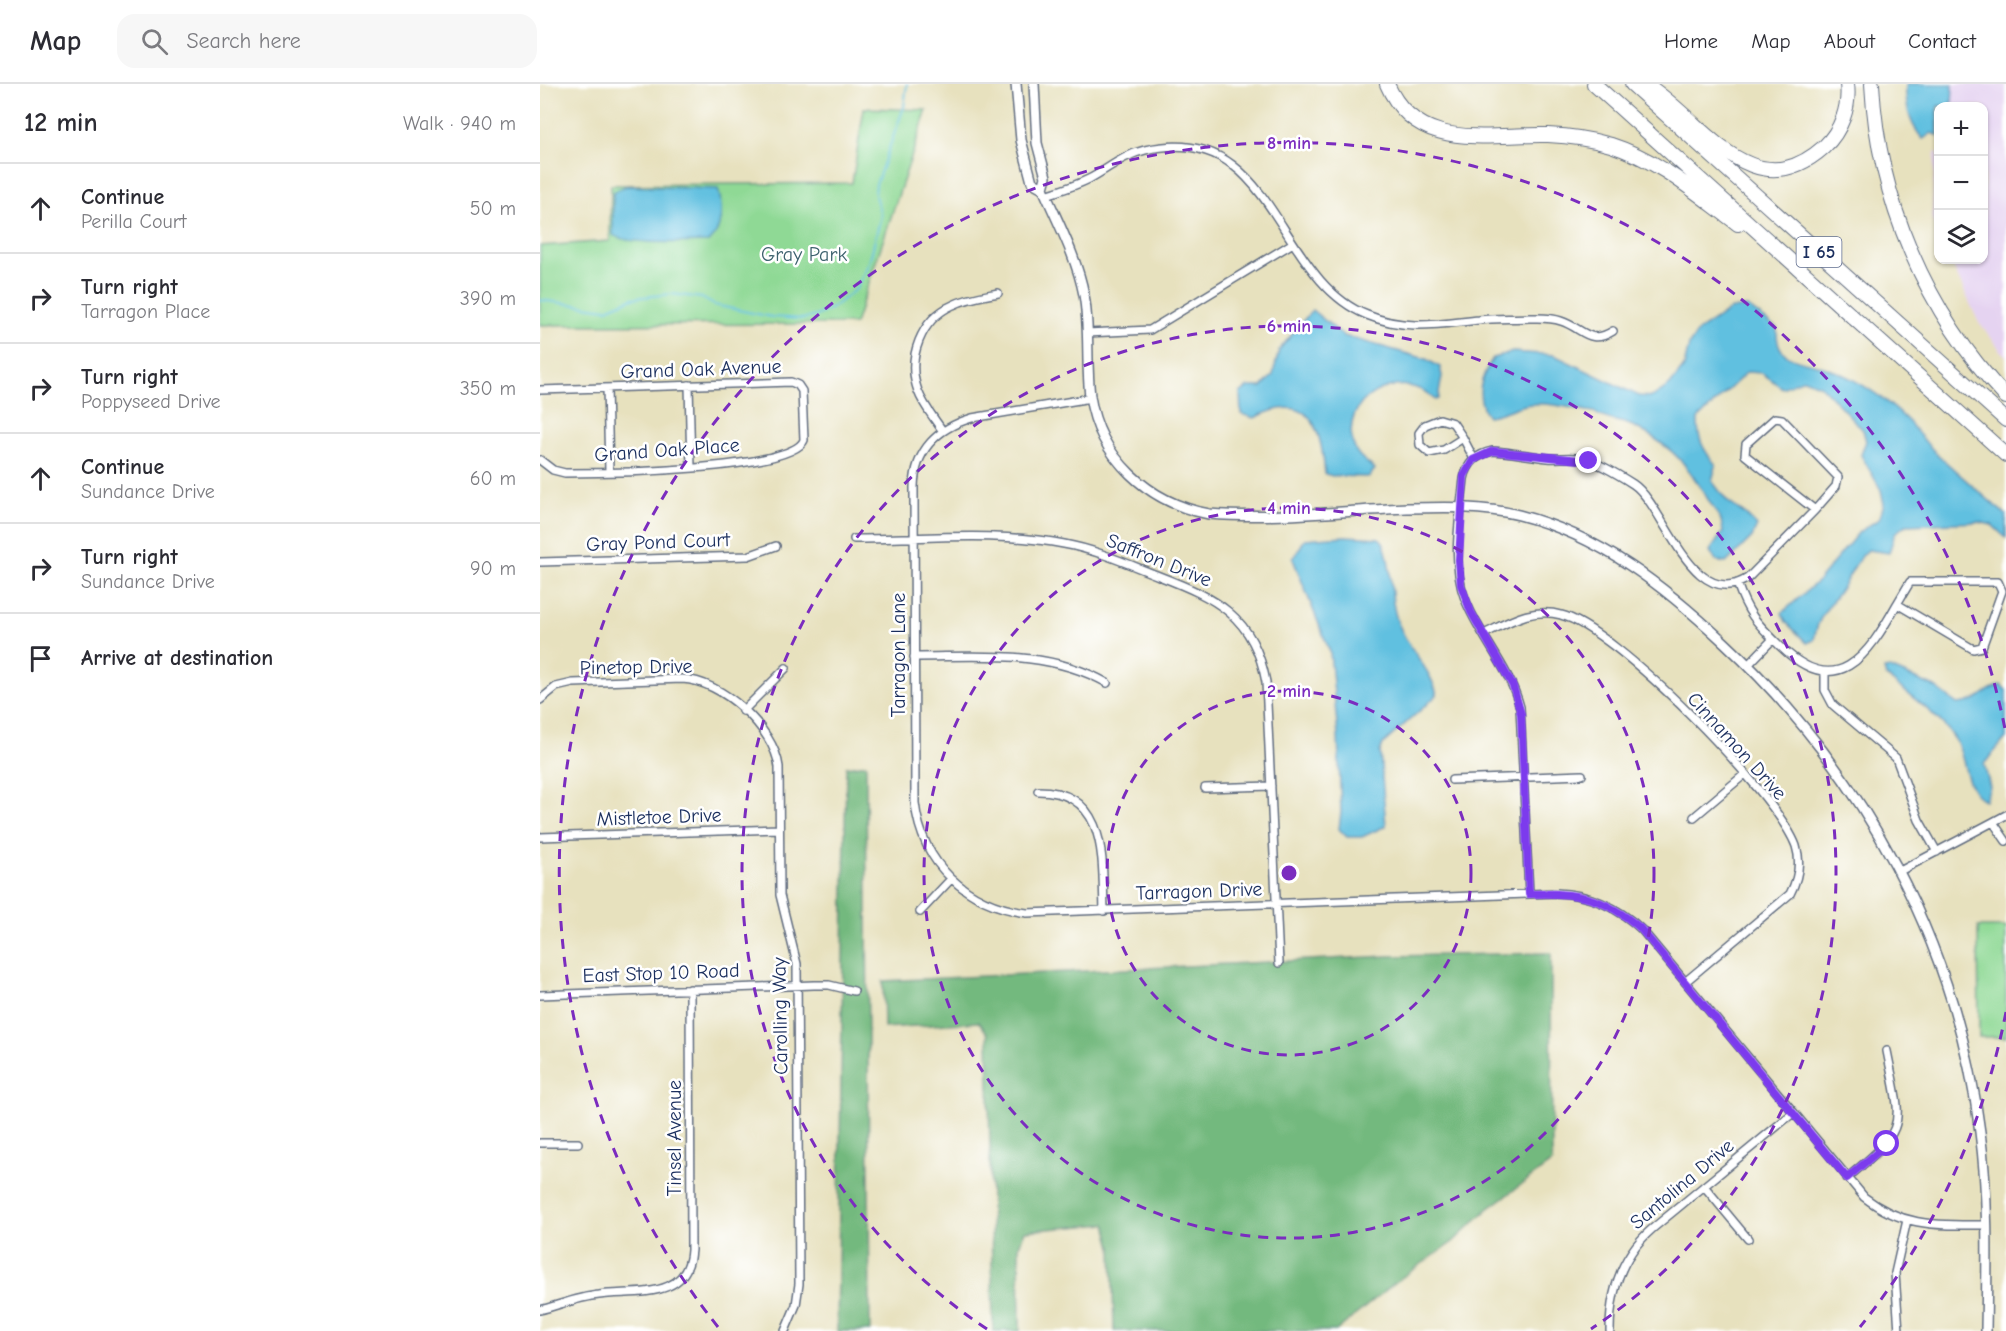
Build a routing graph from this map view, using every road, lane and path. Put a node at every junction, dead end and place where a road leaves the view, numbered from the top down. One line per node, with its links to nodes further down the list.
1 (1017, 84): 9 (street)
2 (1034, 84): 9 (street)
3 (1387, 84): 11 (highway)
4 (1594, 84): 11 (highway, I 65)
5 (1632, 84): 20 (highway, I 65)
6 (1645, 84): 7 (highway)
7 (1846, 84)
8 (1872, 84): 18 (highway)
9 (1045, 192): 10 (street); 14 (street)
10 (1293, 243): 13 (street); 14 (street)
11 (1801, 270): 24 (highway, I 65)
12 (998, 293): 21 (street)
13 (1614, 331)
14 (1087, 333): 19 (street)
15 (689, 385): 16 (street, Grand Oak Avenue); 23 (street, Grand Oak Avenue); 27 (street)
16 (607, 388): 17 (street, Grand Oak Avenue); 28 (street)
17 (540, 390)
18 (2006, 397)
19 (1091, 398): 21 (street); 29 (street)
20 (2006, 420)
21 (942, 430): 32 (street, Tarragon Lane)
22 (1463, 438): 22 (street); 25 (street)
23 (799, 447): 27 (street, Grand Oak Place)
24 (2006, 455)
25 (1474, 459): 29 (street); 35 (street)
26 (540, 460): 28 (street, Grand Oak Place)
27 (691, 468): 28 (street, Grand Oak Place)
28 (609, 471)
29 (1462, 508): 37 (street); 40 (street)
30 (1815, 510): 30 (street); 35 (street)
31 (855, 539): 32 (street, Saffron Drive)
32 (914, 539): 39 (street, Tarragon Lane); 50 (street, Saffron Drive)
33 (776, 546): 34 (street, Gray Pond Court)
34 (540, 562)
35 (1737, 583): 38 (street)
36 (1897, 604): 36 (street); 42 (street)
37 (1484, 634): 46 (street, Cinnamon Drive); 48 (street)
38 (1773, 639): 40 (street); 42 (street)
39 (914, 657): 43 (street); 61 (street, Tarragon Lane)
40 (1748, 664): 60 (street)
41 (786, 669): 45 (street)
42 (1825, 672): 59 (street)
43 (1107, 682)
44 (540, 700): 45 (street, Pinetop Drive)
45 (743, 711): 56 (street, Carolling Way)
46 (1745, 774): 54 (street); 67 (street, Cinnamon Drive)
47 (1582, 775): 48 (street)
48 (1525, 777): 49 (street); 62 (street)
49 (1452, 780)
50 (1271, 786): 51 (street); 63 (street, Saffron Drive)
51 (1205, 788)
52 (1038, 791): 64 (street)
53 (2006, 815): 55 (street)
54 (1695, 817)
55 (1994, 822): 58 (street); 59 (street)
56 (779, 829): 57 (street, Mistletoe Drive); 68 (street, Carolling Way)
57 (540, 837)
58 (2006, 841)
59 (1937, 852): 60 (street)
60 (1900, 871): 79 (street)
61 (951, 879): 64 (street, Tarragon Drive); 65 (street)
62 (1529, 894): 63 (street, Tarragon Drive); 67 (street, Tarragon Drive)
63 (1276, 904): 64 (street, Tarragon Drive); 66 (street, Saffron Drive)
64 (1104, 911)
65 (920, 912)
66 (1279, 963)
67 (1685, 982): 73 (street, Tarragon Drive)
68 (797, 985): 69 (street, East Stop 10 Road); 70 (street, East Stop 10 Road); 82 (street, Carolling Way)
69 (690, 988): 71 (street, East Stop 10 Road); 81 (street, Tinsel Avenue)
70 (854, 991)
71 (540, 995)
72 (1887, 1051): 76 (street)
73 (1793, 1113): 76 (street, Tarragon Drive); 77 (street, Santolina Drive)
74 (540, 1143): 75 (street)
75 (578, 1143)
76 (1847, 1178): 78 (street, Tarragon Drive)
77 (1704, 1186): 80 (street); 83 (street, Santolina Drive)
78 (1906, 1220): 79 (street, Tarragon Drive); 84 (street)
79 (1987, 1225): 85 (street)
80 (1748, 1239)
81 (540, 1310)
82 (785, 1331)
83 (1610, 1331)
84 (1899, 1331)
85 (1986, 1331)

